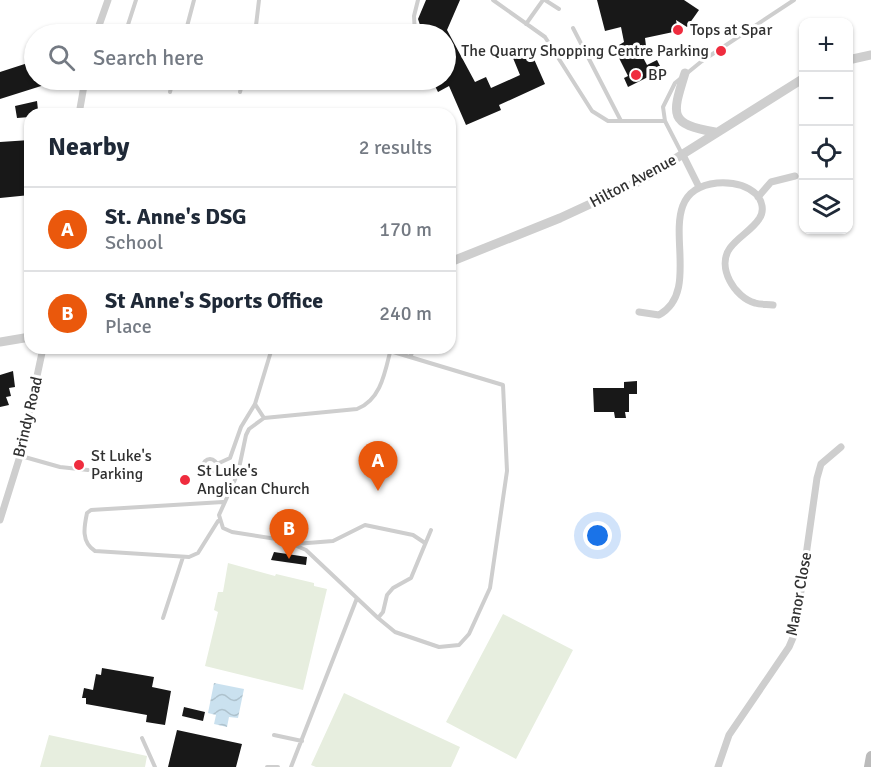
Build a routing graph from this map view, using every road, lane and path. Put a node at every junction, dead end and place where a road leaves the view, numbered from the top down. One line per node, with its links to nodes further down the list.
1 (108, 0): 10 (street)
2 (136, 0): 11 (lane)
3 (195, 0): 12 (lane)
4 (259, 0): 13 (lane)
5 (418, 0): 14 (lane)
6 (493, 0): 15 (lane)
7 (544, 0): 9 (lane); 15 (lane)
8 (794, 0): 19 (lane)
9 (559, 9)
10 (100, 24)
11 (128, 24)
12 (188, 24)
13 (256, 24)
14 (414, 24)
15 (526, 24): 23 (lane)
16 (573, 28): 23 (lane)
17 (871, 55): 18 (street)
18 (853, 59)
19 (685, 73): 24 (lane); 25 (street)
20 (799, 81): 25 (street, Hilton Avenue)
21 (83, 90): 22 (street)
22 (80, 108)
23 (621, 121): 24 (lane)
24 (665, 121): 26 (lane)
25 (716, 132): 26 (street, Hilton Avenue)
26 (683, 155): 28 (street); 30 (street, Hilton Avenue)
27 (795, 176): 29 (street)
28 (699, 187): 29 (street); 32 (street)
29 (758, 196): 31 (street)
30 (456, 260)
31 (773, 305)
32 (639, 312)
33 (24, 338): 34 (street)
34 (0, 342)
35 (43, 354): 43 (street, Brindy Road)
36 (270, 354): 40 (lane)
37 (390, 354): 41 (lane)
38 (404, 354): 39 (lane)
39 (411, 356): 55 (lane)
40 (255, 404): 41 (lane); 44 (lane)
41 (264, 418): 46 (lane)
42 (841, 447): 64 (street, Manor Close)
43 (20, 456): 45 (lane); 47 (street, Brindy Road)
44 (217, 464)
45 (88, 470)
46 (224, 502): 48 (lane); 52 (lane)
47 (0, 520)
48 (219, 520): 51 (lane); 52 (lane)
49 (431, 530): 50 (lane)
50 (425, 543): 51 (lane); 55 (lane)
51 (295, 544): 53 (lane)
52 (183, 557): 54 (lane)
53 (357, 598): 55 (lane); 58 (lane)
54 (163, 618)
55 (378, 618)
56 (274, 735): 58 (lane)
57 (142, 738): 60 (lane)
58 (302, 741): 63 (lane)
59 (871, 756): 65 (main road)
60 (155, 767)
61 (267, 767): 62 (lane)
62 (278, 767)
63 (291, 767)
64 (718, 767)
65 (869, 767)

